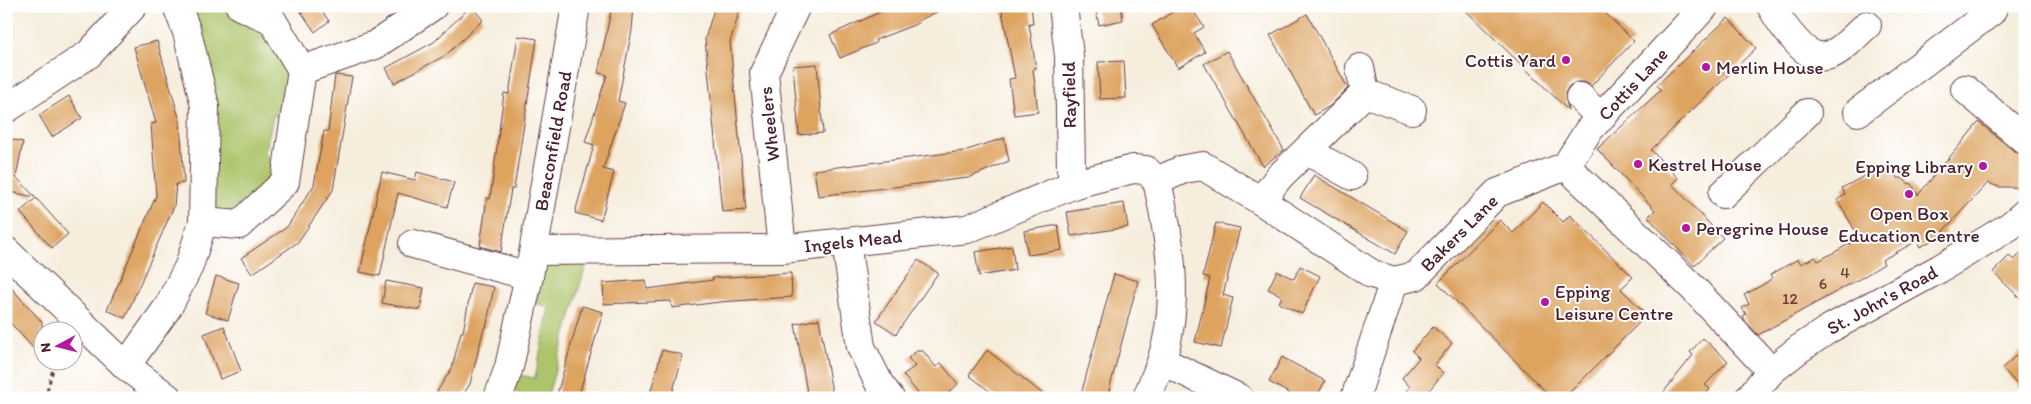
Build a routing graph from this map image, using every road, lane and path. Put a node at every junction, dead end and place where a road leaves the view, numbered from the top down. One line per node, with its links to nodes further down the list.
1 (133, 6): 15 (street)
2 (177, 6): 29 (street)
3 (240, 6): 12 (street)
4 (433, 6): 12 (street)
5 (576, 6): 34 (street, Beaconfield Road)
6 (796, 6): 32 (street, Wheelers)
7 (1063, 6): 25 (street, Rayfield)
8 (1705, 6): 19 (street, Cottis Lane)
9 (1772, 6): 11 (street)
10 (1994, 6): 17 (street)
11 (1867, 25)
12 (302, 70): 29 (street)
13 (1965, 89): 20 (street)
14 (1580, 97): 19 (street)
15 (6, 109)
16 (1412, 110): 21 (street)
17 (1858, 112)
18 (1807, 113): 26 (street)
19 (1601, 118): 22 (street, Cottis Lane)
20 (2025, 140)
21 (1307, 151): 23 (street); 27 (street)
22 (1566, 166): 35 (street, Bakers Lane); 38 (street)
23 (1352, 176)
24 (1157, 181): 25 (street, Ingels Mead); 27 (street); 36 (street)
25 (1075, 184): 30 (street, Ingels Mead)
26 (1723, 194)
27 (1261, 201): 35 (street)
28 (2025, 213): 38 (street, St. John's Road)
29 (203, 222): 37 (street)
30 (846, 242): 32 (street, Ingels Mead); 43 (street)
31 (413, 244): 34 (street)
32 (782, 249): 34 (street, Ingels Mead)
33 (6, 251): 37 (street)
34 (531, 264): 42 (street, Beaconfield Road)
35 (1394, 281): 46 (street)
36 (1162, 361): 44 (street); 45 (street)
37 (126, 366): 41 (street)
38 (1771, 371): 47 (street, St. John's Road)
39 (52, 372): 40 (path)
40 (45, 398)
41 (168, 398)
42 (498, 398)
43 (890, 398)
44 (1147, 398)
45 (1239, 398)
46 (1355, 398)
47 (1749, 398)

